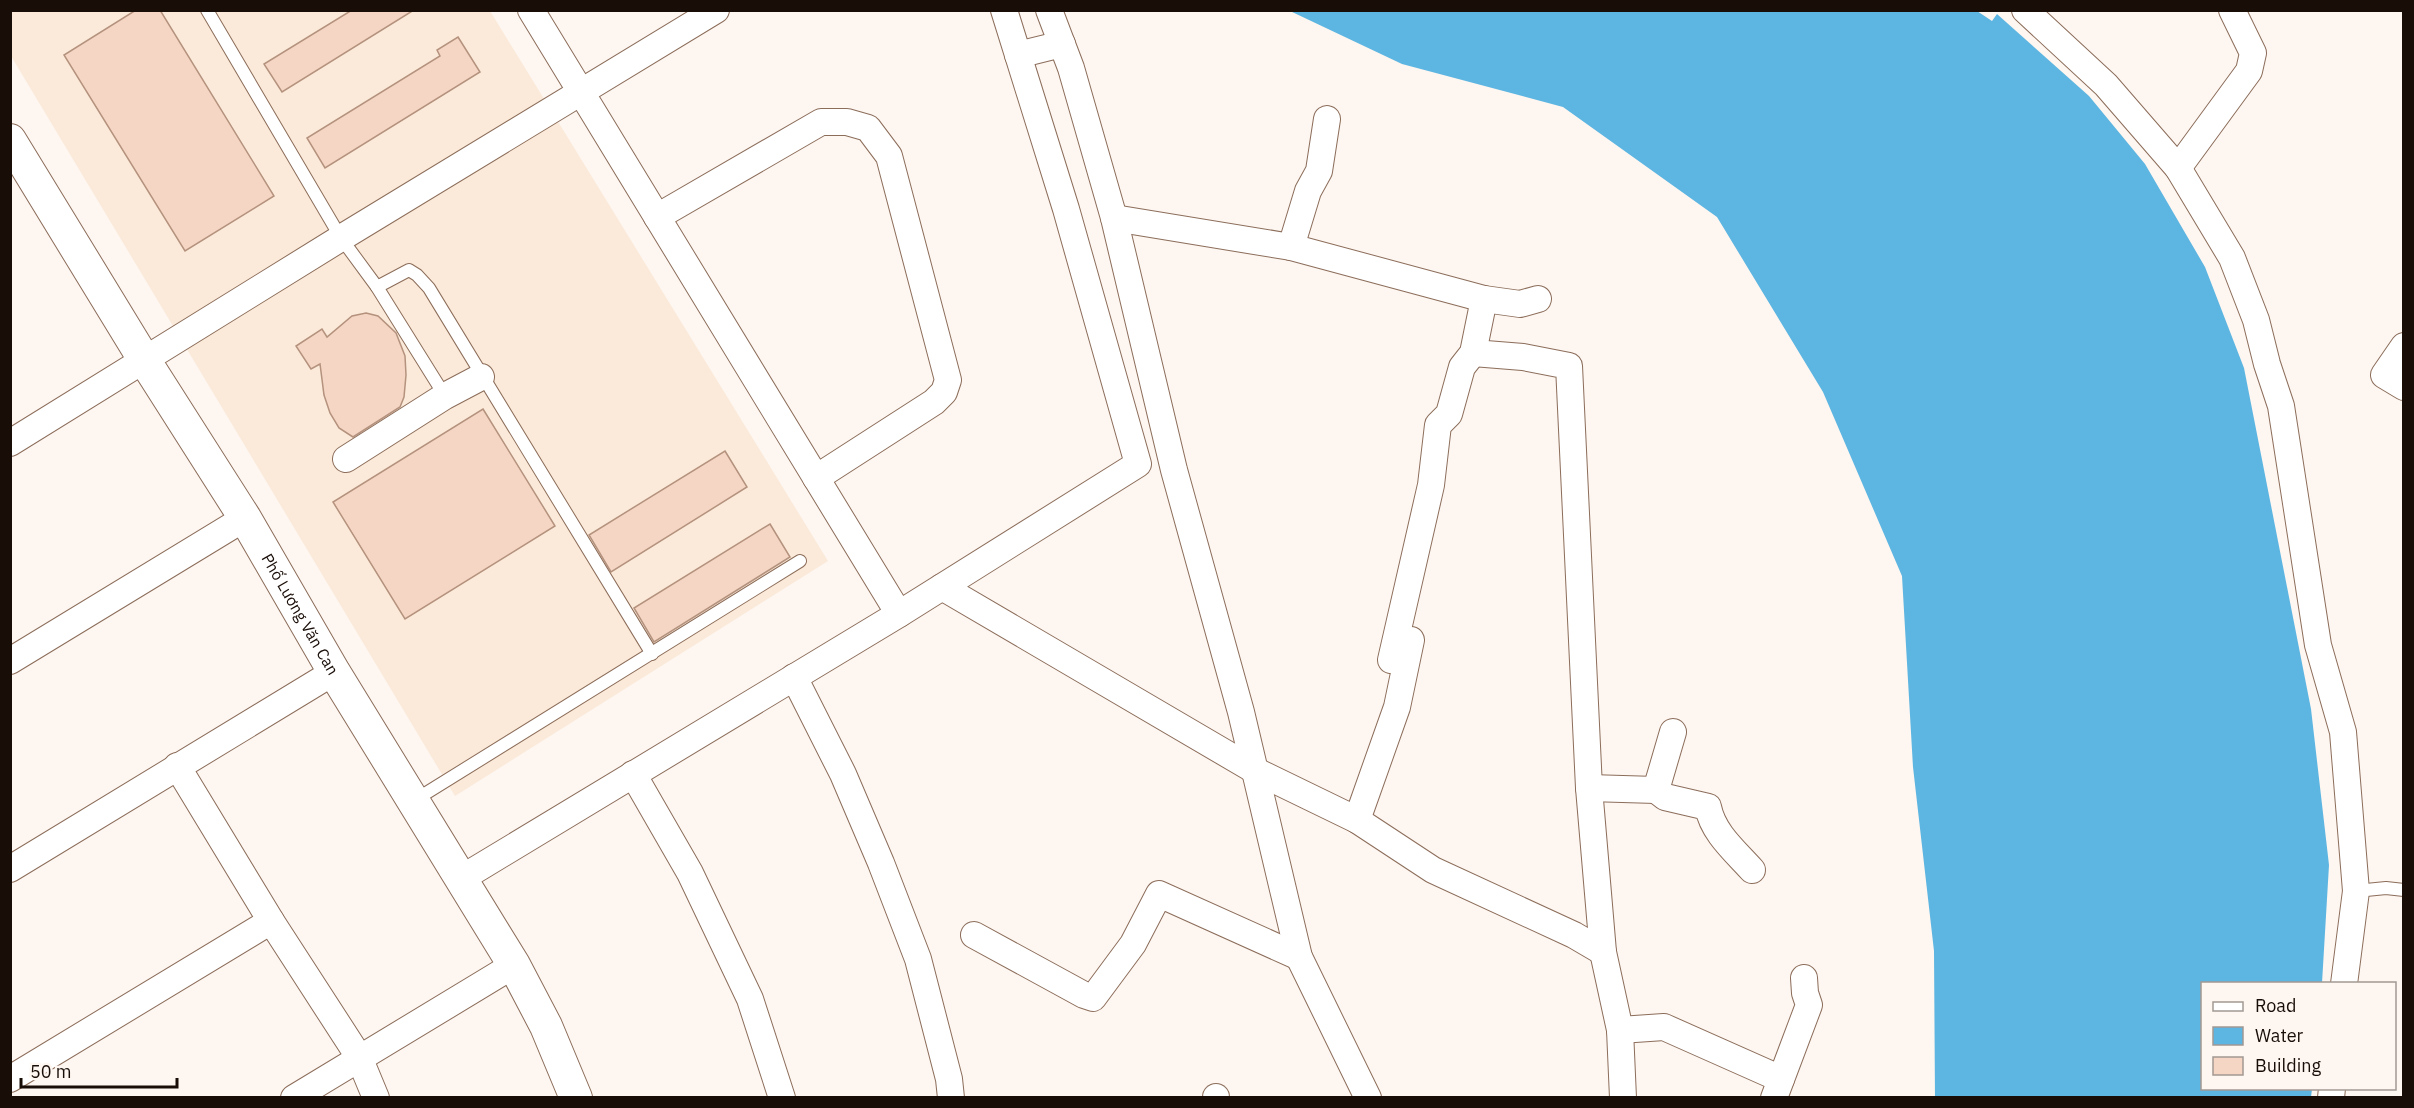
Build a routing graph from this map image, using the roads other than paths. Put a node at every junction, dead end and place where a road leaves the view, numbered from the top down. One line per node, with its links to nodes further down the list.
1 (207, 10): 16 (lane)
2 (531, 10): 10 (street)
3 (716, 10): 10 (street)
4 (1004, 10): 9 (street)
5 (1049, 10): 8 (street)
6 (2025, 10): 13 (street)
7 (2232, 10): 13 (street)
8 (1062, 44): 9 (street); 15 (street)
9 (1018, 55): 29 (street)
10 (581, 92): 14 (street); 16 (street)
11 (1327, 119): 17 (street)
12 (10, 140): 23 (street, Phố Lương Văn Can)
13 (2178, 168): 54 (street)
14 (657, 217): 31 (street); 31 (street)
15 (1114, 218): 17 (street); 30 (street)
16 (341, 238): 18 (lane); 23 (street)
17 (1291, 247): 19 (street)
18 (377, 287): 24 (lane); 26 (lane)
19 (1484, 299): 20 (street); 22 (street)
20 (1538, 299)
21 (2403, 346): 25 (street)
22 (1473, 353): 38 (street); 46 (street)
23 (145, 361): 27 (street); 32 (street, Phố Lương Văn Can)
24 (481, 377): 26 (street); 37 (lane)
25 (2403, 387)
26 (445, 396): 28 (street)
27 (10, 443)
28 (346, 459)
29 (1138, 464): 30 (street); 35 (street)
30 (1174, 470): 44 (street)
31 (816, 478): 36 (street)
32 (245, 518): 39 (street); 40 (street, Phố Lương Văn Can)
33 (800, 561): 37 (lane)
34 (1422, 586): 49 (street)
35 (942, 587): 36 (street); 44 (street)
36 (899, 614): 41 (street)
37 (652, 654): 48 (lane)
38 (1391, 660)
39 (10, 661)
40 (334, 672): 43 (street); 48 (street, Phố Lương Văn Can)
41 (794, 677): 45 (street); 70 (street)
42 (1673, 732): 47 (street)
43 (177, 766): 50 (street); 55 (street)
44 (1256, 771): 49 (street); 58 (street)
45 (633, 774): 52 (street); 69 (street)
46 (1589, 788): 47 (street); 57 (street)
47 (1656, 790): 51 (street)
48 (415, 800): 52 (street, Phố Lương Văn Can)
49 (1357, 820): 57 (street)
50 (12, 866)
51 (1752, 870)
52 (462, 878): 59 (street, Phố Lương Văn Can)
53 (2403, 890): 54 (lane)
54 (2356, 891): 61 (street)
55 (271, 921): 63 (street); 64 (street)
56 (974, 935): 58 (street)
57 (1603, 952): 62 (street)
58 (1299, 957): 71 (street)
59 (514, 965): 63 (street); 68 (street, Phố Lương Văn Can)
60 (1804, 978): 65 (street)
61 (2344, 982)
62 (1620, 1030): 65 (street); 72 (street)
63 (359, 1058): 66 (street); 67 (street)
64 (10, 1079)
65 (1777, 1088)
66 (294, 1098)
67 (376, 1098)
68 (576, 1098)
69 (782, 1098)
70 (951, 1098)
71 (1368, 1098)
72 (1623, 1098)

